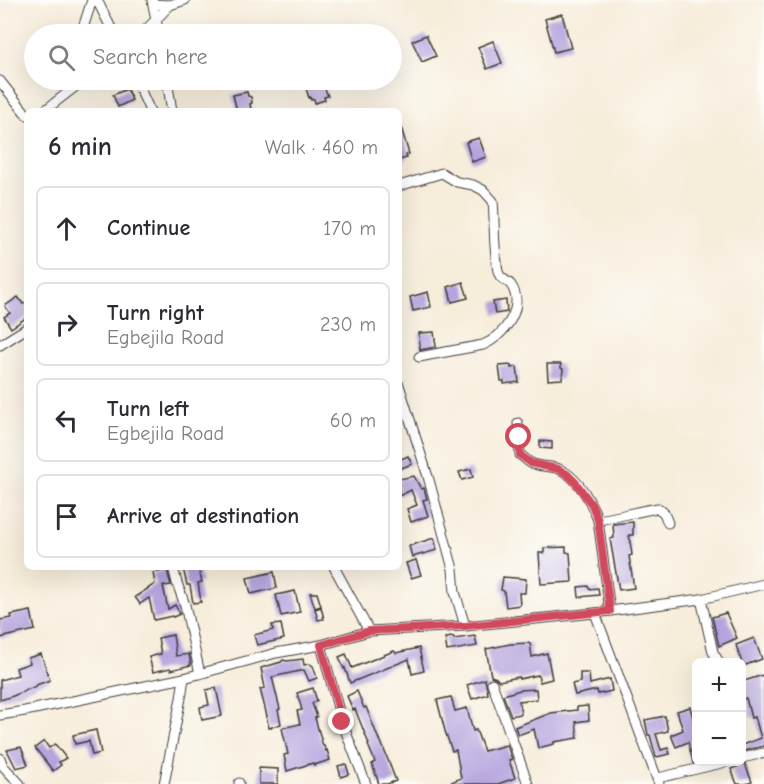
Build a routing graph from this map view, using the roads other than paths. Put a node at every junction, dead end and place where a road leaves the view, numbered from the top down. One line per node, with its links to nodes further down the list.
1 (95, 0): 6 (street); 7 (street)
2 (185, 0): 4 (street)
3 (152, 2): 4 (street); 5 (street)
4 (170, 5): 5 (street)
5 (156, 20): 8 (street); 9 (street)
6 (85, 24)
7 (108, 24)
8 (152, 24)
9 (157, 24)
10 (0, 81): 17 (street)
11 (71, 90): 14 (street)
12 (141, 90): 15 (street)
13 (169, 90): 16 (street)
14 (48, 108)
15 (149, 108)
16 (172, 108)
17 (24, 111)
18 (402, 185): 21 (street)
19 (24, 330): 20 (street)
20 (0, 345)
21 (419, 357)
22 (402, 395): 32 (street)
23 (518, 423): 24 (street)
24 (598, 520): 25 (street); 30 (street)
25 (669, 523)
26 (174, 570): 36 (street)
27 (336, 570): 33 (street)
28 (764, 584): 29 (street)
29 (701, 598): 30 (street); 35 (street)
30 (610, 611): 31 (street)
31 (595, 613): 32 (street); 44 (street)
32 (465, 626): 33 (street)
33 (369, 631): 34 (street)
34 (321, 645): 36 (street); 47 (street)
35 (716, 658)
36 (200, 674): 37 (street)
37 (184, 678): 39 (street); 46 (street)
38 (492, 683): 48 (street)
39 (0, 715)
40 (764, 753): 41 (street)
41 (746, 757)
42 (0, 758): 45 (street)
43 (712, 766): 44 (street)
44 (658, 781)
45 (20, 784)
46 (164, 784)
47 (366, 784)
48 (528, 784)

